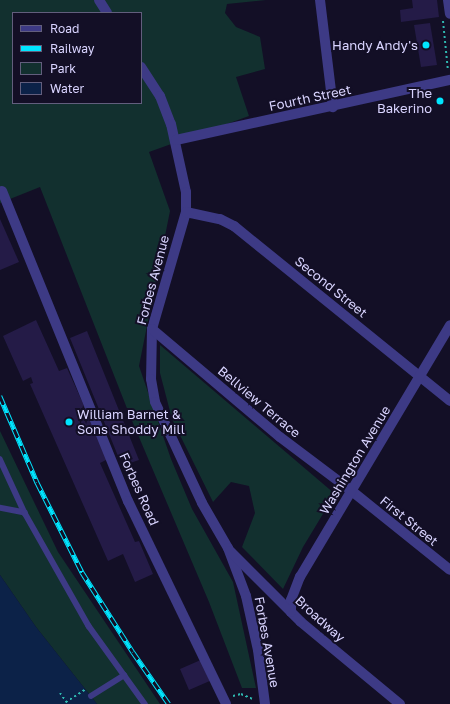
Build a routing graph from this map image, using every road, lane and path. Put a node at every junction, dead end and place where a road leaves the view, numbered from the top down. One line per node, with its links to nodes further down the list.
1 (99, 0): 4 (street)
2 (320, 0): 8 (street)
3 (448, 0): 5 (street)
4 (106, 12)
5 (446, 15): 7 (path)
6 (142, 69): 9 (street, Forbes Avenue)
7 (449, 76): 8 (street, Fourth Street)
8 (334, 107): 9 (street, Fourth Street)
9 (176, 140): 11 (street, Forbes Avenue)
10 (2, 191): 31 (street, Forbes Road)
11 (186, 212): 13 (street, Forbes Avenue); 14 (street, Second Street)
12 (450, 325): 14 (street, Washington Avenue)
13 (152, 329): 17 (street, Bellview Terrace); 20 (street, Forbes Avenue)
14 (420, 377): 15 (street, Second Street); 17 (street, Washington Avenue)
15 (450, 401)
16 (0, 459): 19 (lane)
17 (353, 492): 21 (street, First Street); 22 (street, Washington Avenue)
18 (0, 508): 19 (lane)
19 (25, 513): 23 (lane)
20 (228, 548): 22 (street, Broadway); 32 (street, Forbes Avenue)
21 (450, 570)
22 (291, 612): 33 (street, Broadway)
23 (124, 675): 27 (lane); 30 (lane)
24 (85, 689): 29 (path)
25 (60, 693): 29 (path)
26 (241, 694): 28 (path)
27 (91, 696)
28 (253, 699)
29 (67, 703)
30 (145, 704)
31 (226, 704)
32 (265, 704)
33 (400, 704)

